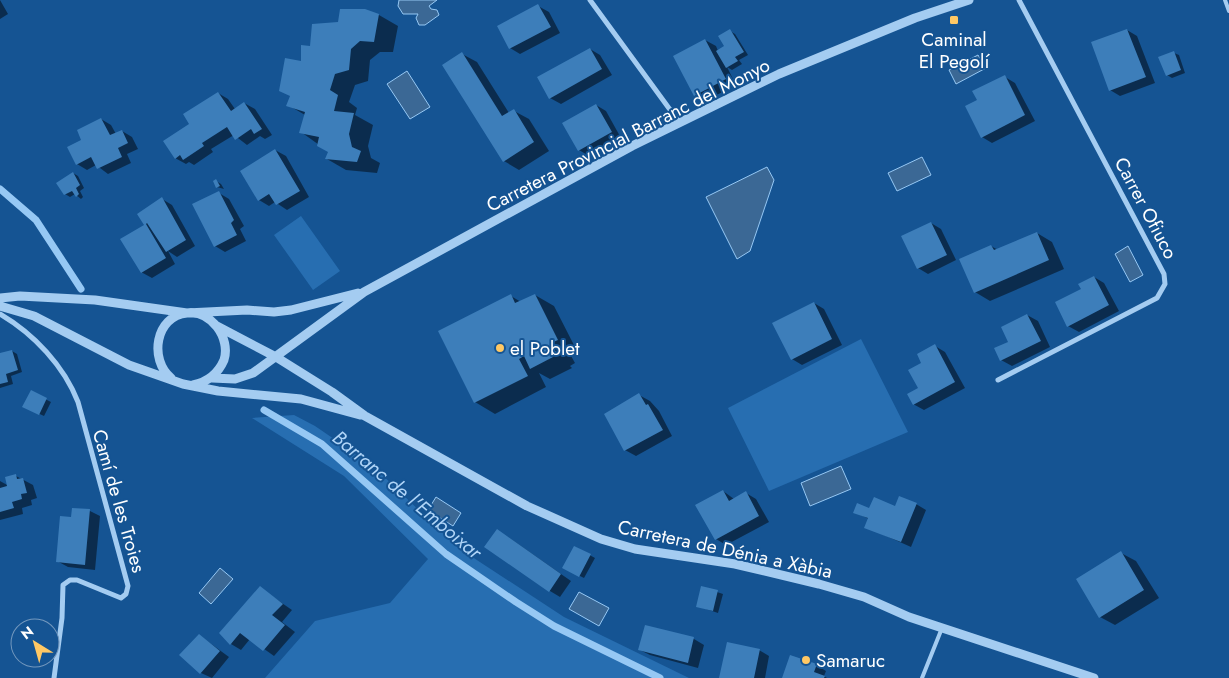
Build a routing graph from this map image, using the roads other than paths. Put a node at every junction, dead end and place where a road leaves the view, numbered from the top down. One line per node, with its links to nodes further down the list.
1 (590, 0): 6 (street)
2 (969, 0): 6 (street, Carretera Provincial Barranc del Monyo)
3 (1019, 0): 16 (street, Carrer Ofiuco)
4 (1225, 0): 5 (lane)
5 (1229, 11)
6 (678, 122): 7 (street, Carretera Provincial Barranc del Monyo)
7 (364, 292): 10 (street, Carretera Provincial Barranc del Monyo); 13 (street, Carretera Provincial Barranc del Monyo)
8 (0, 298): 10 (street)
9 (0, 306): 15 (street)
10 (187, 313): 12 (street); 15 (street)
11 (0, 314): 20 (street, Camí de les Troies)
12 (215, 325): 13 (street, Carretera de Dénia a Xàbia); 14 (street)
13 (276, 358): 14 (street, Carretera Provincial Barranc del Monyo); 18 (street, Carretera de Dénia a Xàbia)
14 (212, 378): 17 (street)
15 (173, 380): 17 (street)
16 (998, 380)
17 (188, 386): 18 (street, Carretera de Dénia a Xàbia)
18 (364, 416): 19 (street, Carretera de Dénia a Xàbia)
19 (942, 628): 21 (lane); 22 (street, Carretera de Dénia a Xàbia)
20 (54, 678)
21 (922, 678)
22 (1094, 678)

